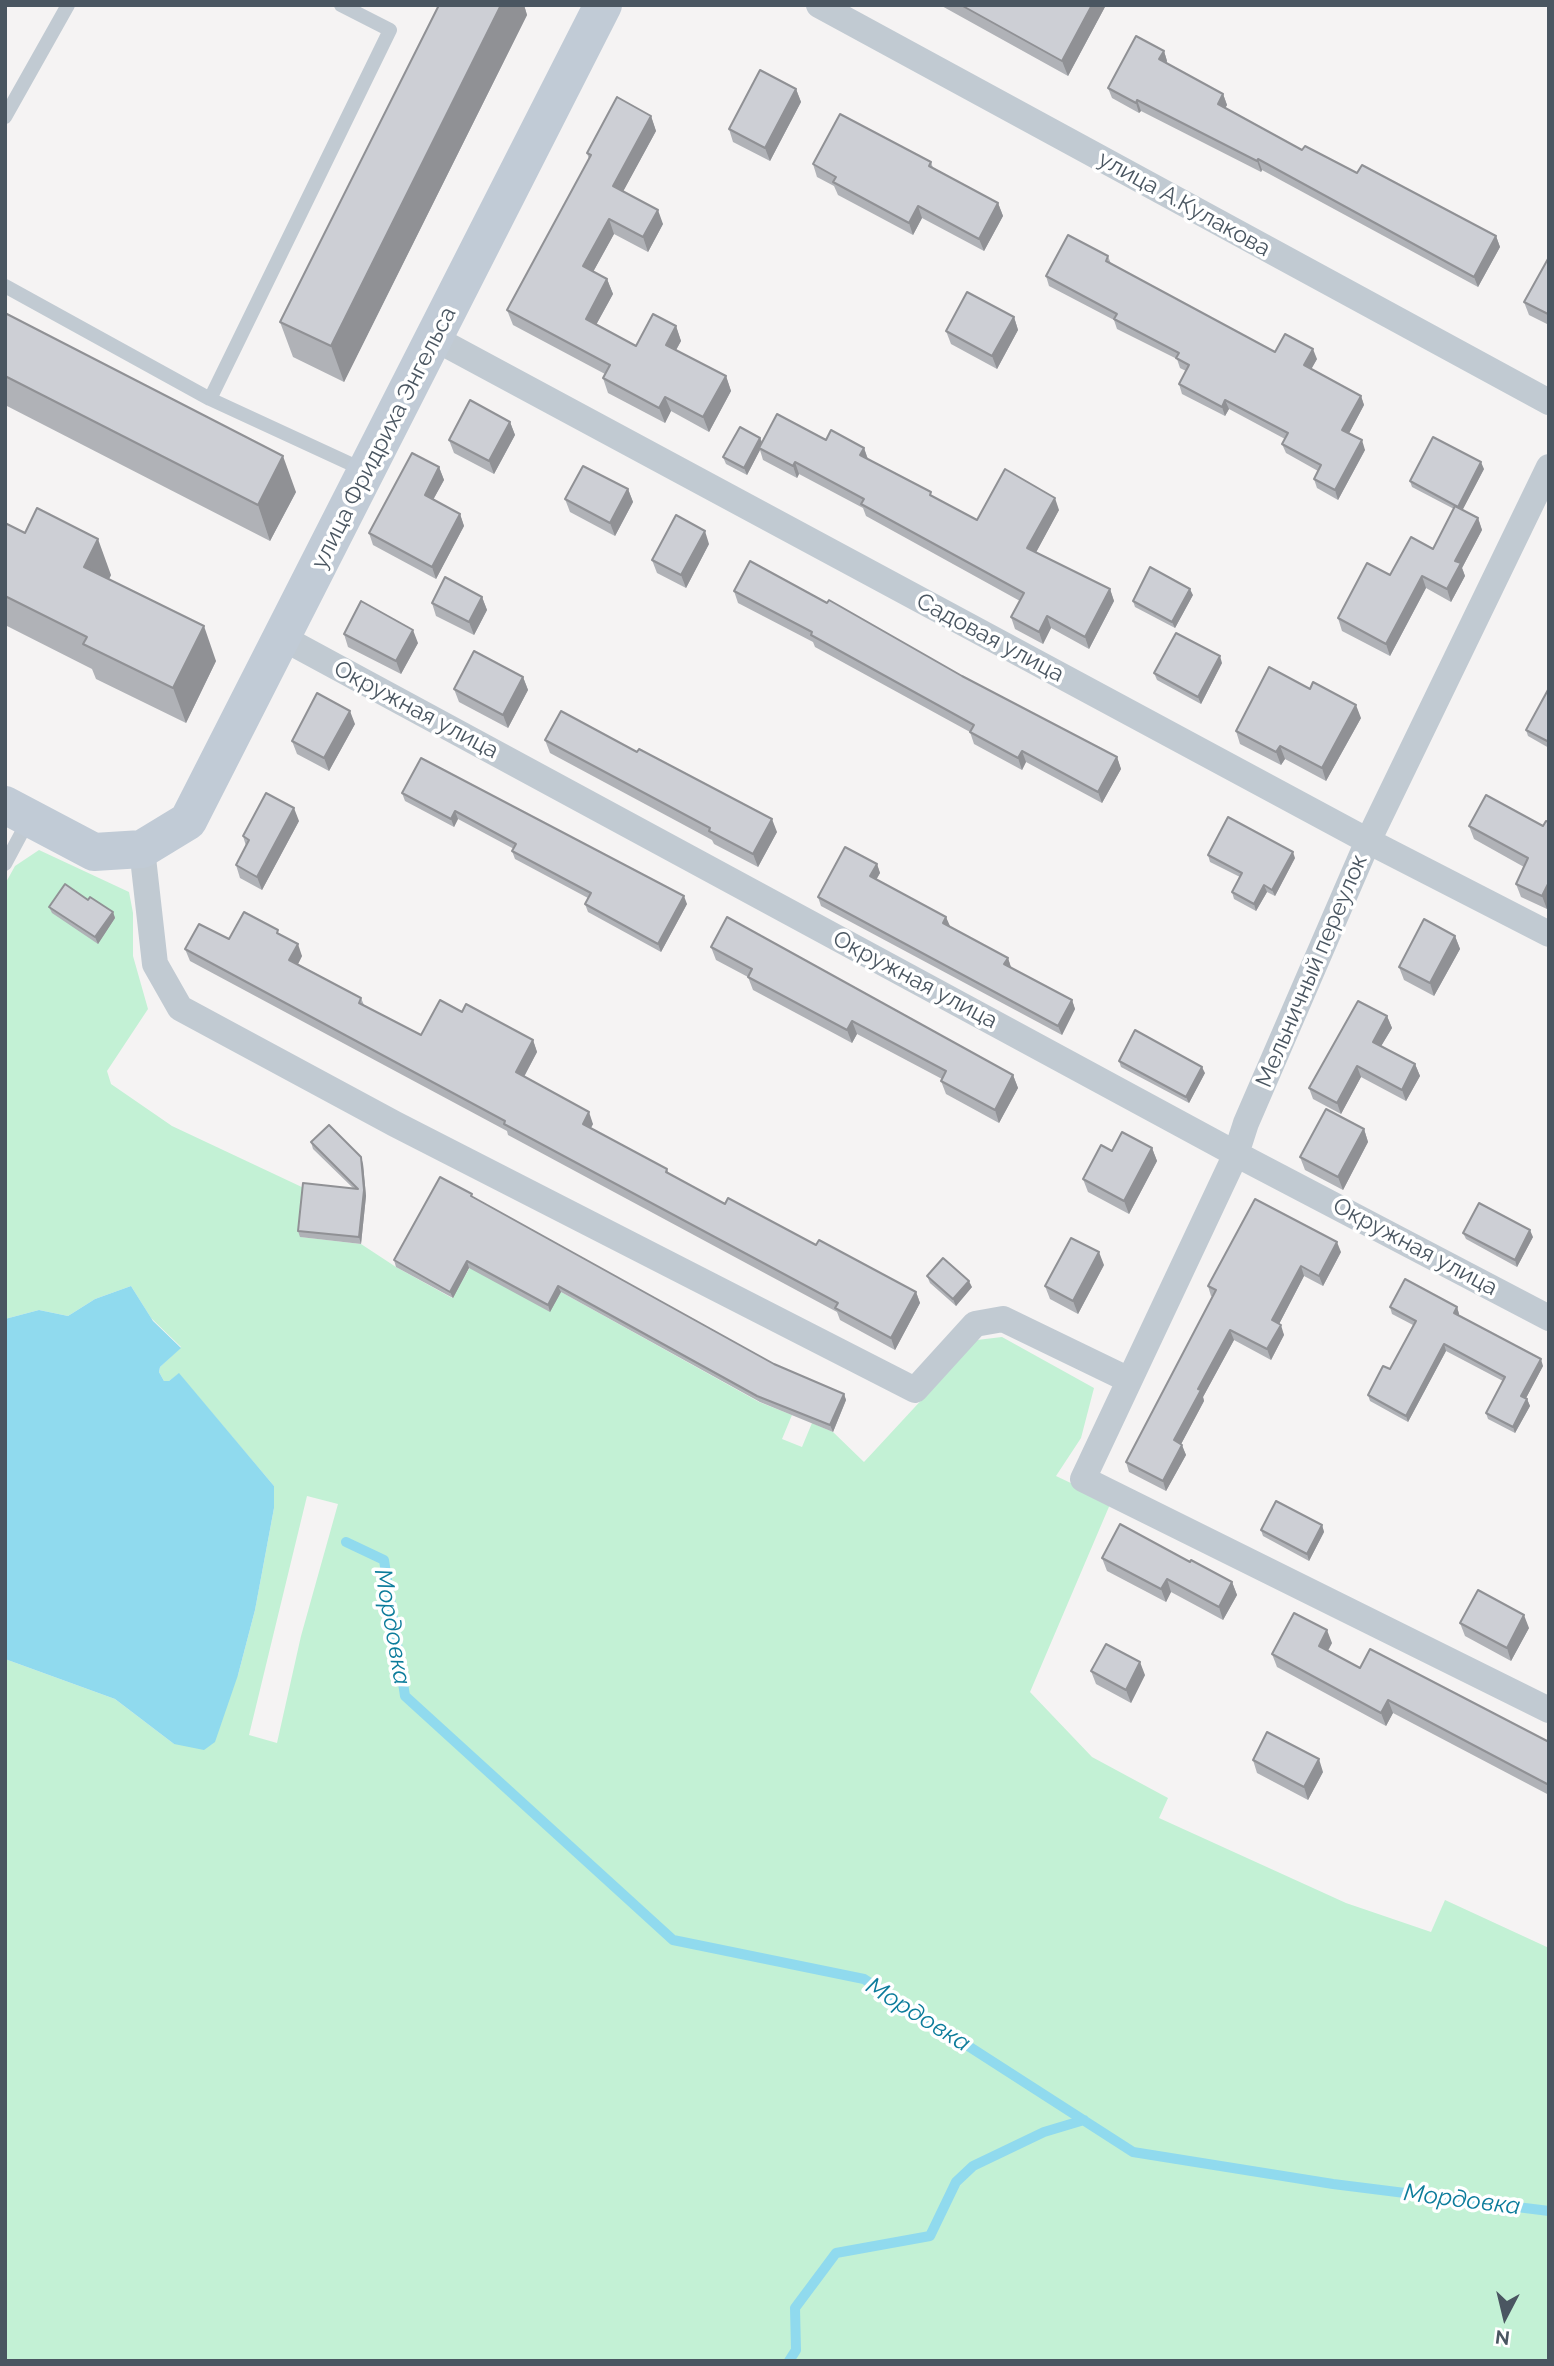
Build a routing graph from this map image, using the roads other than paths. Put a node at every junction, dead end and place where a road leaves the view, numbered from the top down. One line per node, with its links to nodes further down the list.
1 (68, 5): 5 (lane)
2 (341, 5): 8 (lane)
3 (603, 5): 7 (main road, улица Фридриха Энгельса)
4 (819, 5): 9 (street, улица А.Кулакова)
5 (5, 117)
6 (5, 286): 8 (lane)
7 (434, 338): 11 (main road, улица Фридриха Энгельса); 14 (street, Садовая улица)
8 (210, 399): 11 (lane)
9 (1549, 402)
10 (1549, 467): 14 (street, Мельничный переулок)
11 (367, 471): 12 (main road, улица Фридриха Энгельса)
12 (283, 638): 15 (main road, улица Фридриха Энгельса); 18 (street, Окружная улица)
13 (17, 811): 15 (main road); 16 (lane)
14 (1368, 841): 17 (street, Садовая улица); 18 (street, Мельничный переулок)
15 (142, 849): 20 (street)
16 (5, 864)
17 (1549, 934)
18 (1236, 1154): 19 (street, Окружная улица); 20 (street, Мельничный переулок)
19 (1549, 1318)
20 (1129, 1380): 21 (street, Мельничный переулок)
21 (1549, 1710)

